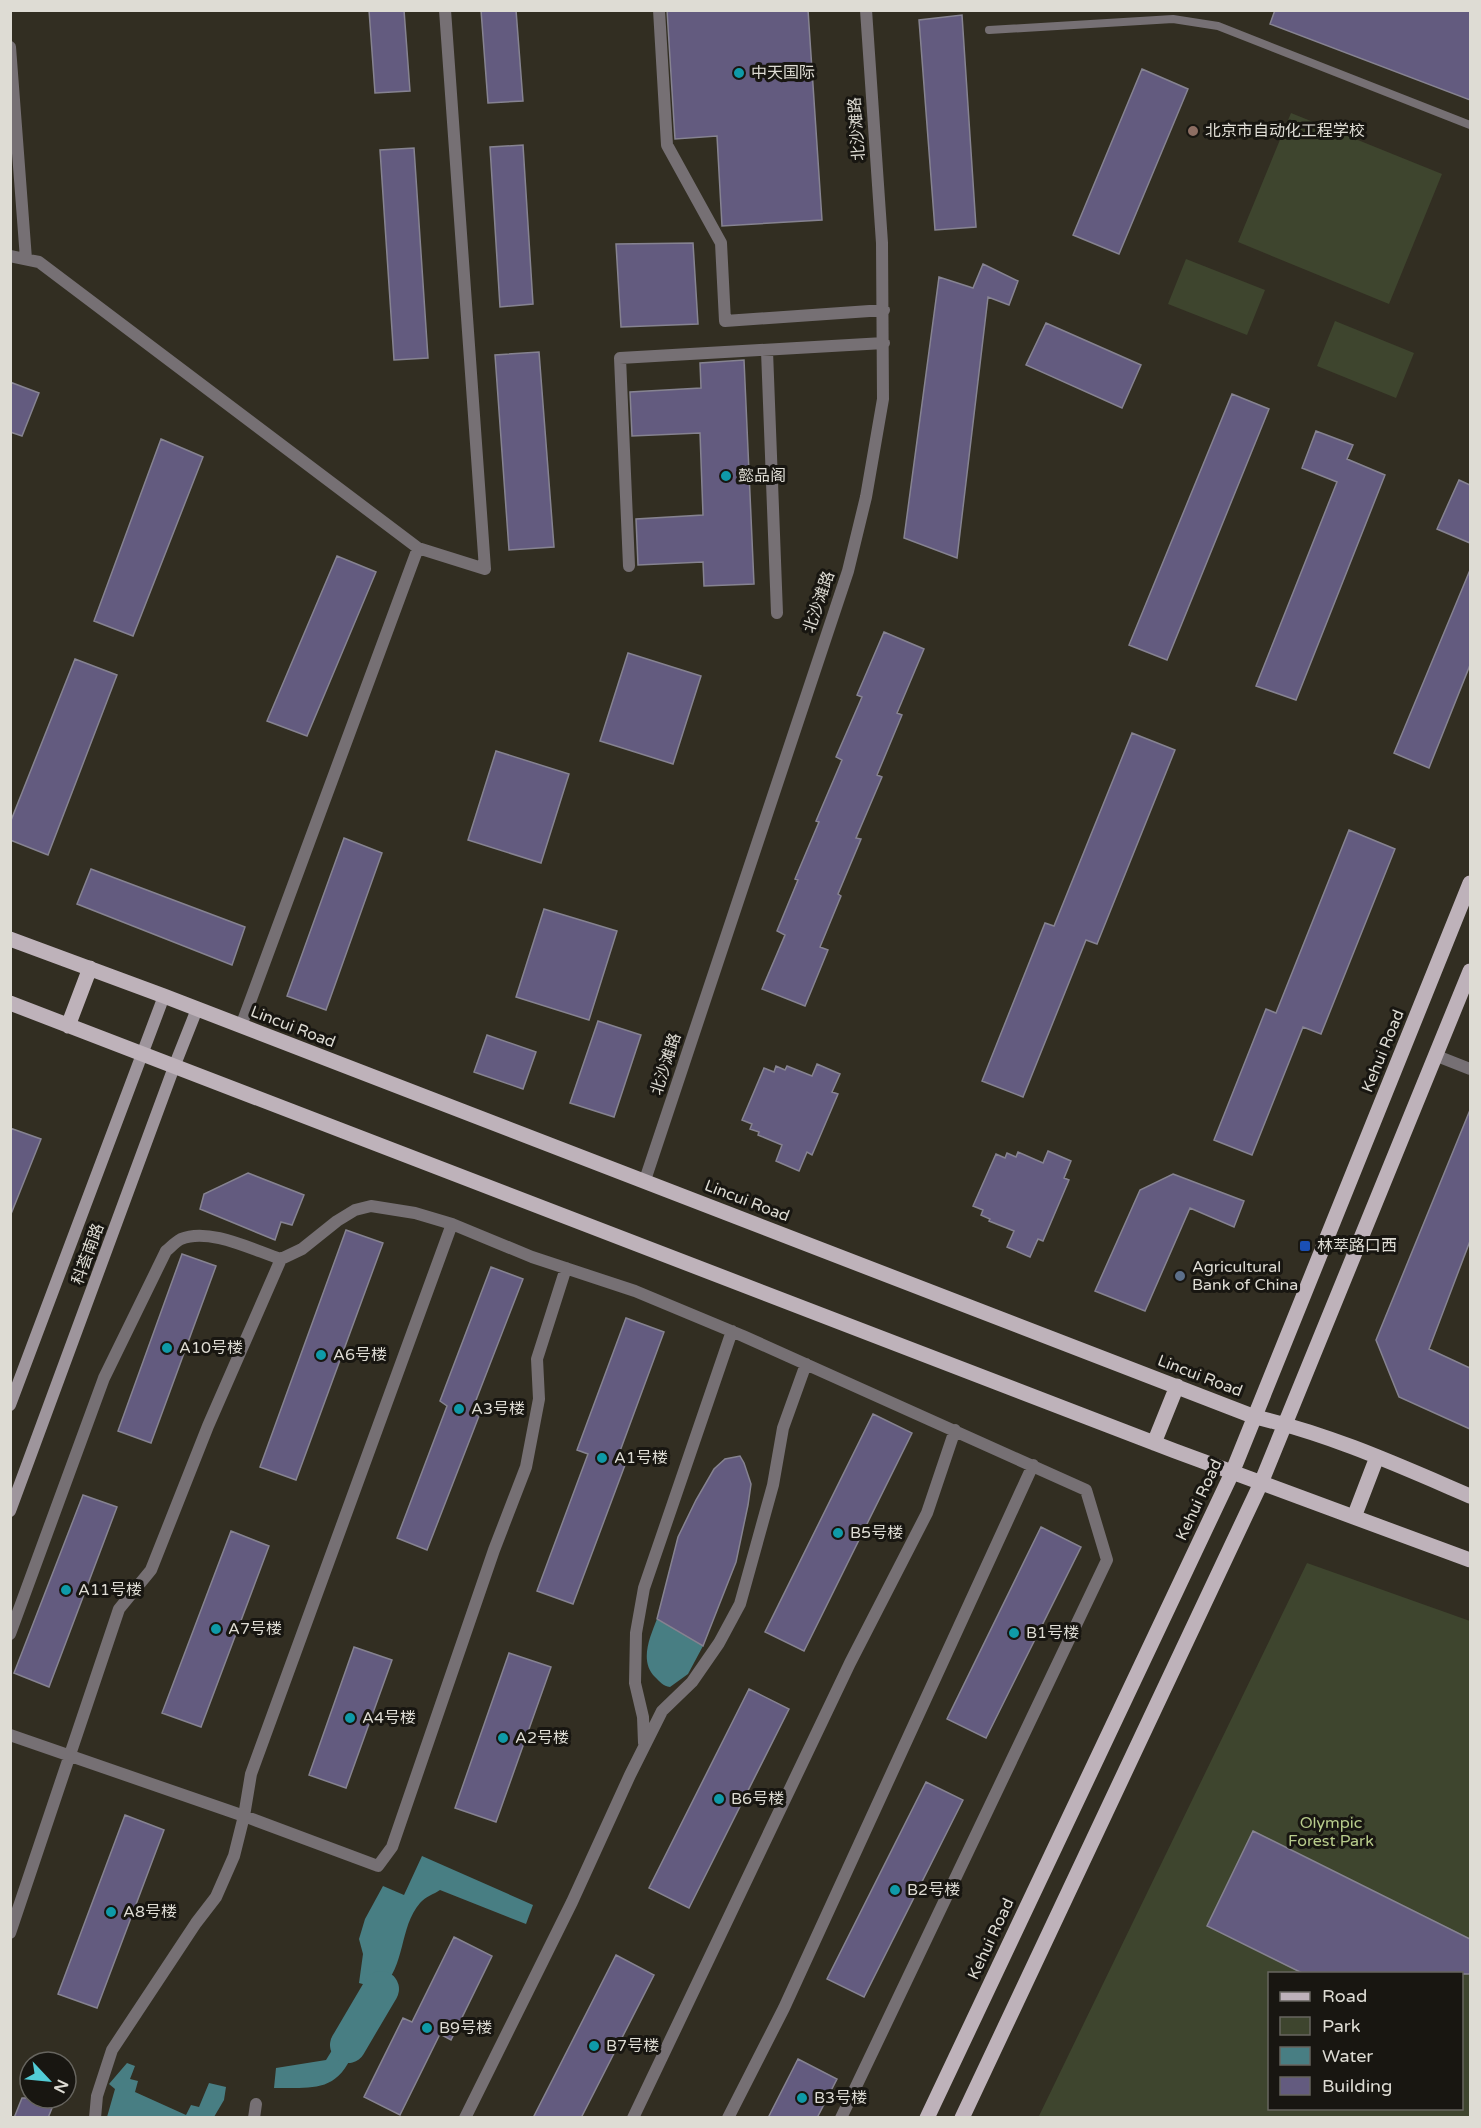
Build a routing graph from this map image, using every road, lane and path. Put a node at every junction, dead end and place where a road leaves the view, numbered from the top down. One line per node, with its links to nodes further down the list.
1 (445, 10): 12 (street)
2 (659, 10): 9 (street)
3 (866, 10): 9 (street, 北沙滩路)
4 (989, 30): 6 (lane)
5 (10, 47): 8 (street)
6 (1470, 125)
7 (10, 256): 8 (street)
8 (26, 259): 12 (street)
9 (884, 310): 10 (street, 北沙滩路)
10 (884, 343): 11 (street); 28 (street, 北沙滩路)
11 (767, 351): 13 (street); 14 (street)
12 (418, 548): 23 (street)
13 (629, 566)
14 (777, 613)
15 (1470, 883): 36 (main road, Kehui Road)
16 (10, 939): 17 (main road, Lincui Road)
17 (90, 968): 19 (main road, Lincui Road); 22 (main road)
18 (1470, 972): 25 (main road)
19 (164, 996): 21 (main road, Lincui Road); 24 (street, 科荟南路)
20 (10, 1003): 22 (main road)
21 (197, 1009): 23 (main road, Lincui Road); 26 (street, 科荟南路)
22 (68, 1026): 24 (main road)
23 (241, 1026): 28 (main road, Lincui Road)
24 (140, 1054): 26 (main road); 35 (street, 科荟南路)
25 (1437, 1056): 27 (street); 37 (main road)
26 (174, 1067): 39 (main road); 45 (street, 科荟南路)
27 (1470, 1069)
28 (645, 1180): 34 (main road, Lincui Road)
29 (452, 1224): 30 (street); 31 (street); 51 (street)
30 (281, 1259): 48 (street); 52 (street)
31 (567, 1268): 32 (street); 51 (street)
32 (732, 1331): 33 (street); 50 (street)
33 (806, 1364): 38 (street); 50 (street)
34 (1177, 1386): 36 (main road, Lincui Road); 39 (main road)
35 (10, 1405)
36 (1256, 1417): 37 (main road, Lincui Road); 42 (main road, Kehui Road)
37 (1286, 1424): 40 (main road, Lincui Road); 43 (main road)
38 (955, 1430): 41 (street); 57 (street)
39 (1154, 1443): 42 (main road)
40 (1377, 1457): 44 (main road, Lincui Road); 46 (main road)
41 (1034, 1466): 58 (street); 59 (street)
42 (1232, 1473): 43 (main road); 60 (main road, Kehui Road)
43 (1261, 1484): 46 (main road); 61 (main road)
44 (1470, 1496)
45 (10, 1511)
46 (1354, 1517): 47 (main road)
47 (1470, 1560)
48 (10, 1634)
49 (10, 1735): 51 (street)
50 (644, 1745): 56 (street)
51 (244, 1816): 54 (street)
52 (10, 1933)
53 (256, 2104): 55 (street)
54 (96, 2118)
55 (254, 2118)
56 (465, 2118)
57 (633, 2118)
58 (728, 2118)
59 (841, 2118)
60 (927, 2118)
61 (962, 2118)

